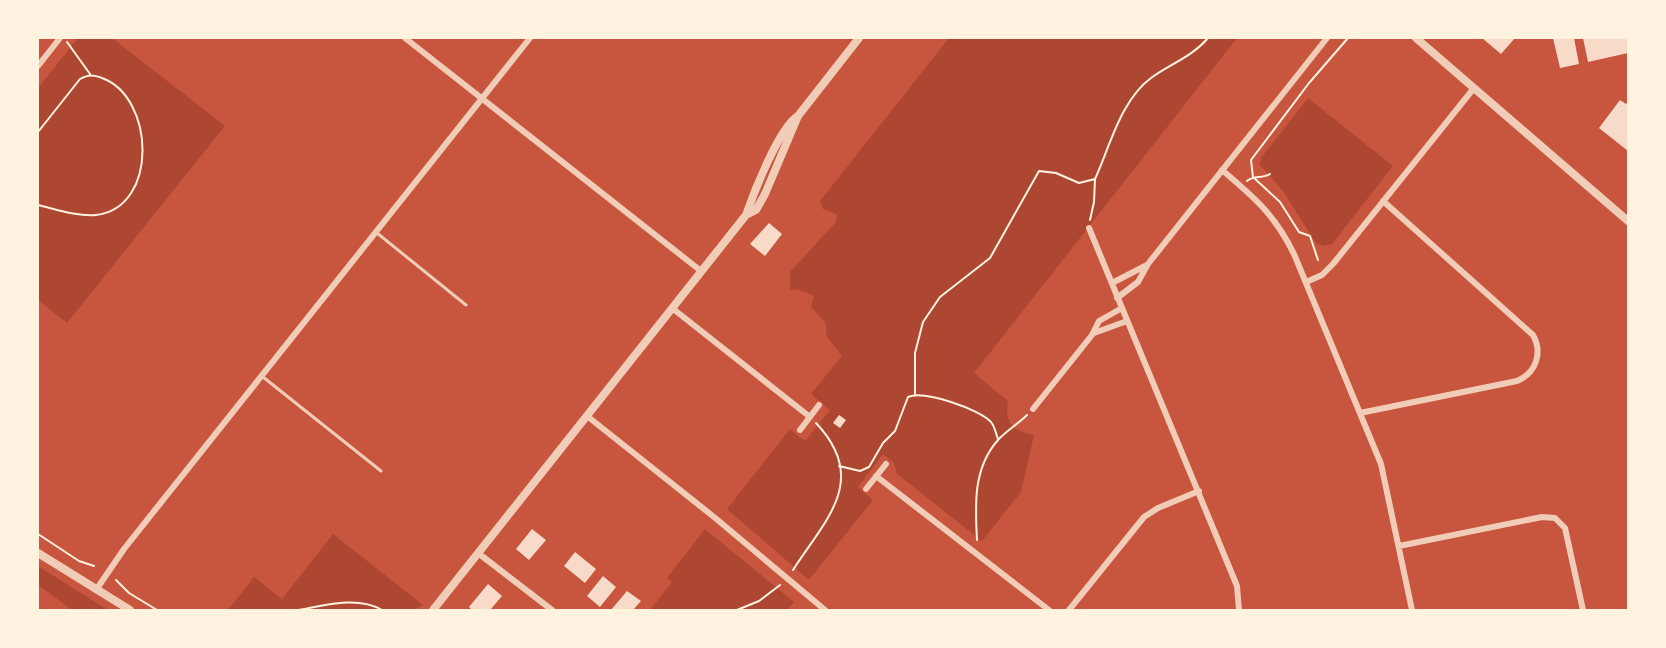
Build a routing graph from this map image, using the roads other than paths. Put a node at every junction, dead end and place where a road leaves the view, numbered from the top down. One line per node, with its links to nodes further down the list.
1 (61, 38): 7 (street)
2 (405, 38): 9 (street)
3 (530, 38): 9 (street)
4 (859, 38): 16 (street)
5 (1327, 38): 10 (street)
6 (1416, 38): 8 (street)
7 (38, 66)
8 (1474, 88): 11 (street); 12 (street)
9 (482, 98): 14 (street); 16 (street)
10 (1222, 170): 15 (street); 17 (street)
11 (1383, 201): 17 (street); 28 (street)
12 (1629, 221)
13 (1089, 228): 18 (street)
14 (375, 231): 20 (lane); 25 (street)
15 (1148, 264): 18 (street); 19 (street)
16 (701, 271): 21 (street)
17 (1306, 282): 28 (street)
18 (1112, 283): 19 (street)
19 (1117, 298): 22 (street)
20 (466, 305)
21 (672, 308): 29 (street); 30 (street)
22 (1122, 308): 23 (street); 24 (street)
23 (1127, 321): 24 (street); 36 (street)
24 (1092, 335): 27 (street)
25 (261, 375): 33 (lane); 40 (street)
26 (819, 405): 30 (street)
27 (1033, 409)
28 (1360, 413): 37 (street)
29 (587, 416): 39 (street); 44 (street)
30 (810, 417): 31 (street)
31 (800, 430)
32 (886, 464): 34 (street)
33 (381, 471)
34 (876, 476): 35 (street); 45 (street)
35 (866, 489)
36 (1198, 491): 46 (street); 47 (street)
37 (1399, 546): 48 (street); 49 (street)
38 (38, 553): 40 (street)
39 (478, 553): 42 (street); 43 (street)
40 (96, 590): 41 (street)
41 (130, 610)
42 (433, 610)
43 (552, 610)
44 (825, 610)
45 (1049, 610)
46 (1069, 610)
47 (1239, 610)
48 (1412, 610)
49 (1583, 610)

